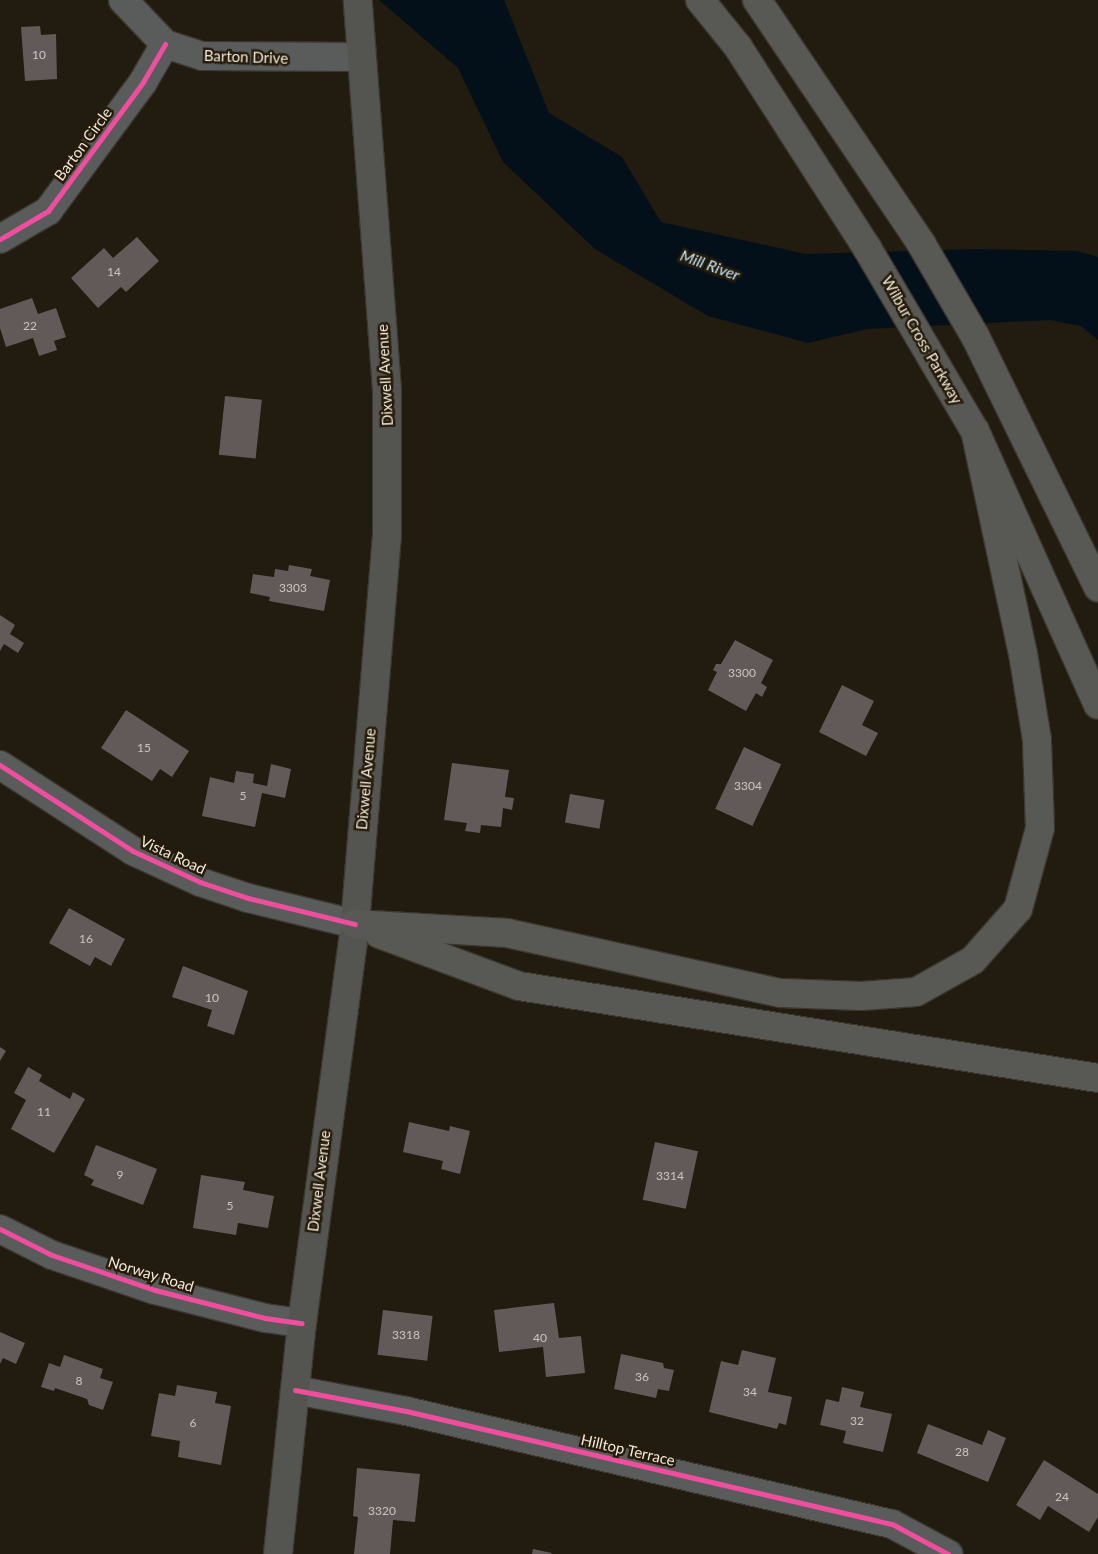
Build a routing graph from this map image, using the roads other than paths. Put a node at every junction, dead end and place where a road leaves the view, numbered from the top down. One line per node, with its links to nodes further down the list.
1 (123, 0): 5 (street, Barton Drive)
2 (358, 0): 6 (main road, Dixwell Avenue)
3 (700, 0): 8 (highway, Wilbur Cross Parkway)
4 (757, 0): 9 (highway)
5 (166, 44): 6 (street, Barton Drive); 7 (street, Barton Circle)
6 (360, 56): 12 (main road, Dixwell Avenue)
7 (0, 239)
8 (975, 431): 10 (highway, Wilbur Cross Parkway); 12 (highway)
9 (1098, 587)
10 (1098, 705)
11 (0, 765): 12 (street, Vista Road)
12 (355, 924): 13 (highway); 15 (main road, Dixwell Avenue)
13 (1098, 1078)
14 (0, 1229): 15 (street, Norway Road)
15 (302, 1323): 16 (main road, Dixwell Avenue)
16 (295, 1390): 17 (main road, Dixwell Avenue); 18 (street, Hilltop Terrace)
17 (278, 1554)
18 (948, 1554)

